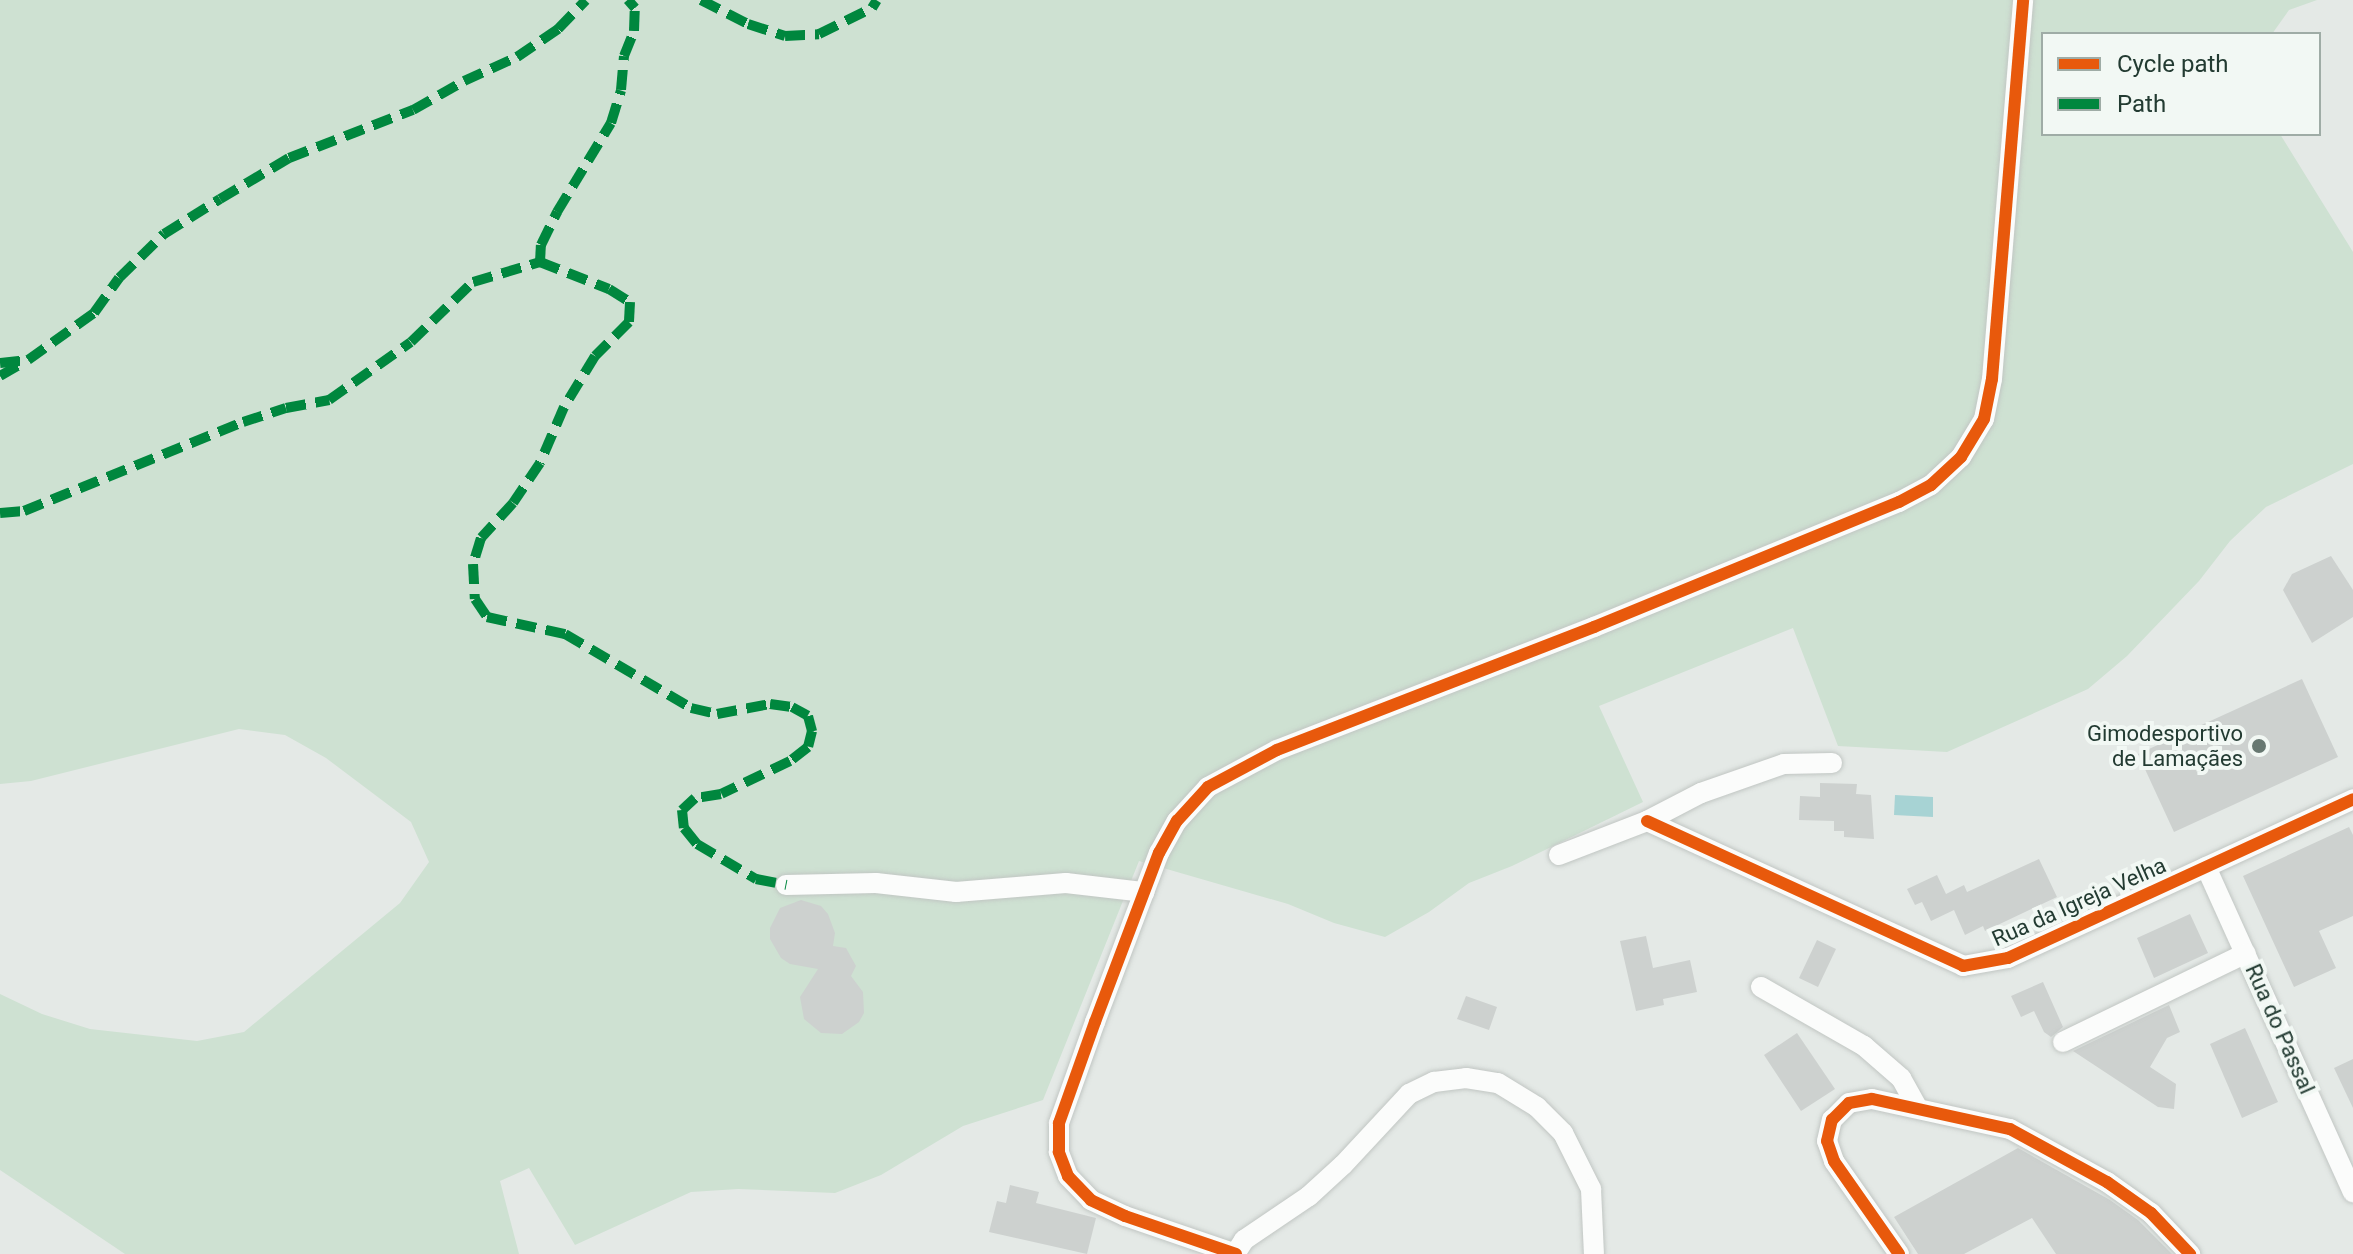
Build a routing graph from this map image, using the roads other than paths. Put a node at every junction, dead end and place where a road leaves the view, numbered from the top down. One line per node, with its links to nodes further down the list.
1 (2023, 0): 8 (street)
2 (1832, 763): 4 (street)
3 (2352, 799): 6 (street, Rua da Igreja Velha)
4 (1647, 821): 5 (street); 6 (street, Rua da Igreja Velha)
5 (1559, 855)
6 (2206, 867): 9 (street, Rua do Passal)
7 (786, 885): 8 (street)
8 (1144, 892): 14 (street)
9 (2246, 953): 11 (street); 13 (street, Rua do Passal)
10 (1761, 987): 12 (street)
11 (2063, 1042)
12 (1917, 1107): 16 (street); 17 (street)
13 (2353, 1192)
14 (1236, 1254): 15 (street)
15 (1594, 1254)
16 (1899, 1254)
17 (2190, 1254)

